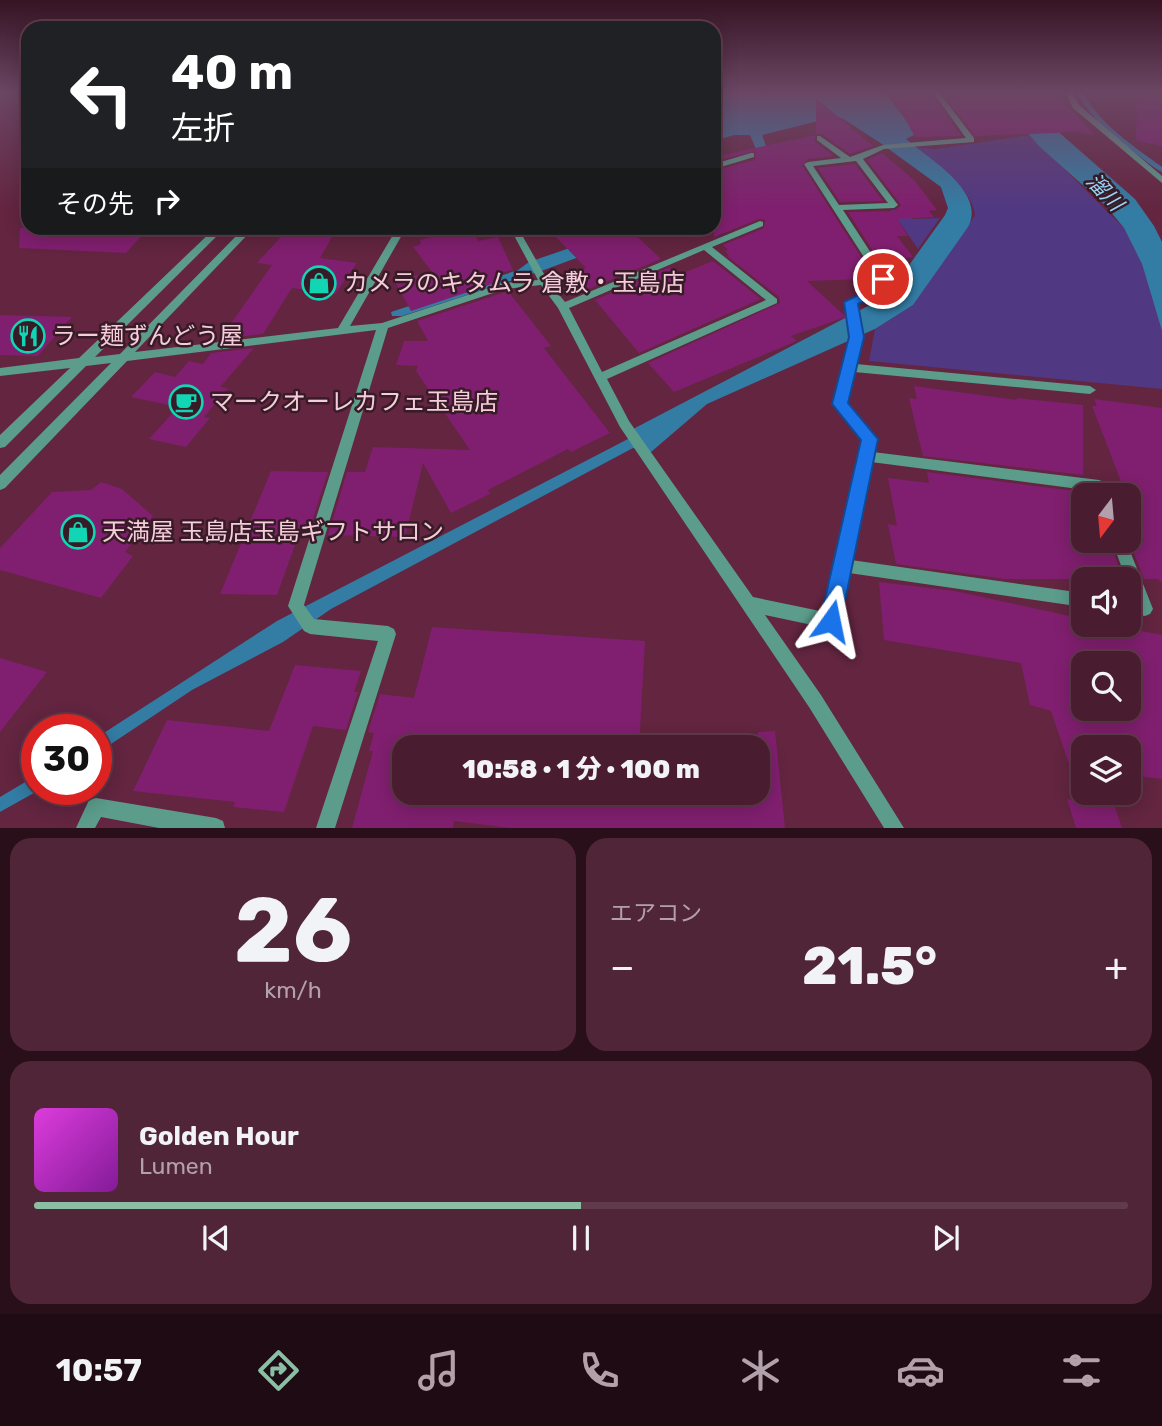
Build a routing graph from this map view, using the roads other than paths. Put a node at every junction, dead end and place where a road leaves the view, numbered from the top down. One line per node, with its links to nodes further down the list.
1 (965, 132): 4 (street)
2 (1106, 132): 8 (street)
3 (820, 138): 6 (street)
4 (912, 143): 6 (street)
5 (751, 155): 7 (street)
6 (853, 159): 9 (street); 9 (street)
7 (721, 165)
8 (1162, 180)
9 (837, 208): 18 (street)
10 (760, 224): 15 (street)
11 (213, 235): 22 (street)
12 (242, 235): 21 (street)
13 (397, 235): 20 (street)
14 (522, 235): 16 (street)
15 (705, 246): 17 (street); 25 (street)
16 (544, 282): 17 (street); 19 (street)
17 (563, 307): 25 (street)
18 (853, 311): 23 (street)
19 (383, 326): 20 (street); 36 (street)
20 (342, 331): 21 (street)
21 (121, 358): 22 (street); 30 (street)
22 (80, 363): 24 (street); 27 (street)
23 (850, 368): 26 (street); 28 (street)
24 (0, 372)
25 (601, 377): 33 (street)
26 (1090, 390)
27 (0, 443)
28 (866, 456): 29 (street); 31 (street)
29 (1076, 483)
30 (0, 484)
31 (842, 565): 32 (street); 33 (street)
32 (1071, 598)
33 (749, 604): 37 (street)
34 (85, 828): 35 (street)
35 (216, 828)
36 (325, 828)
37 (895, 828)

